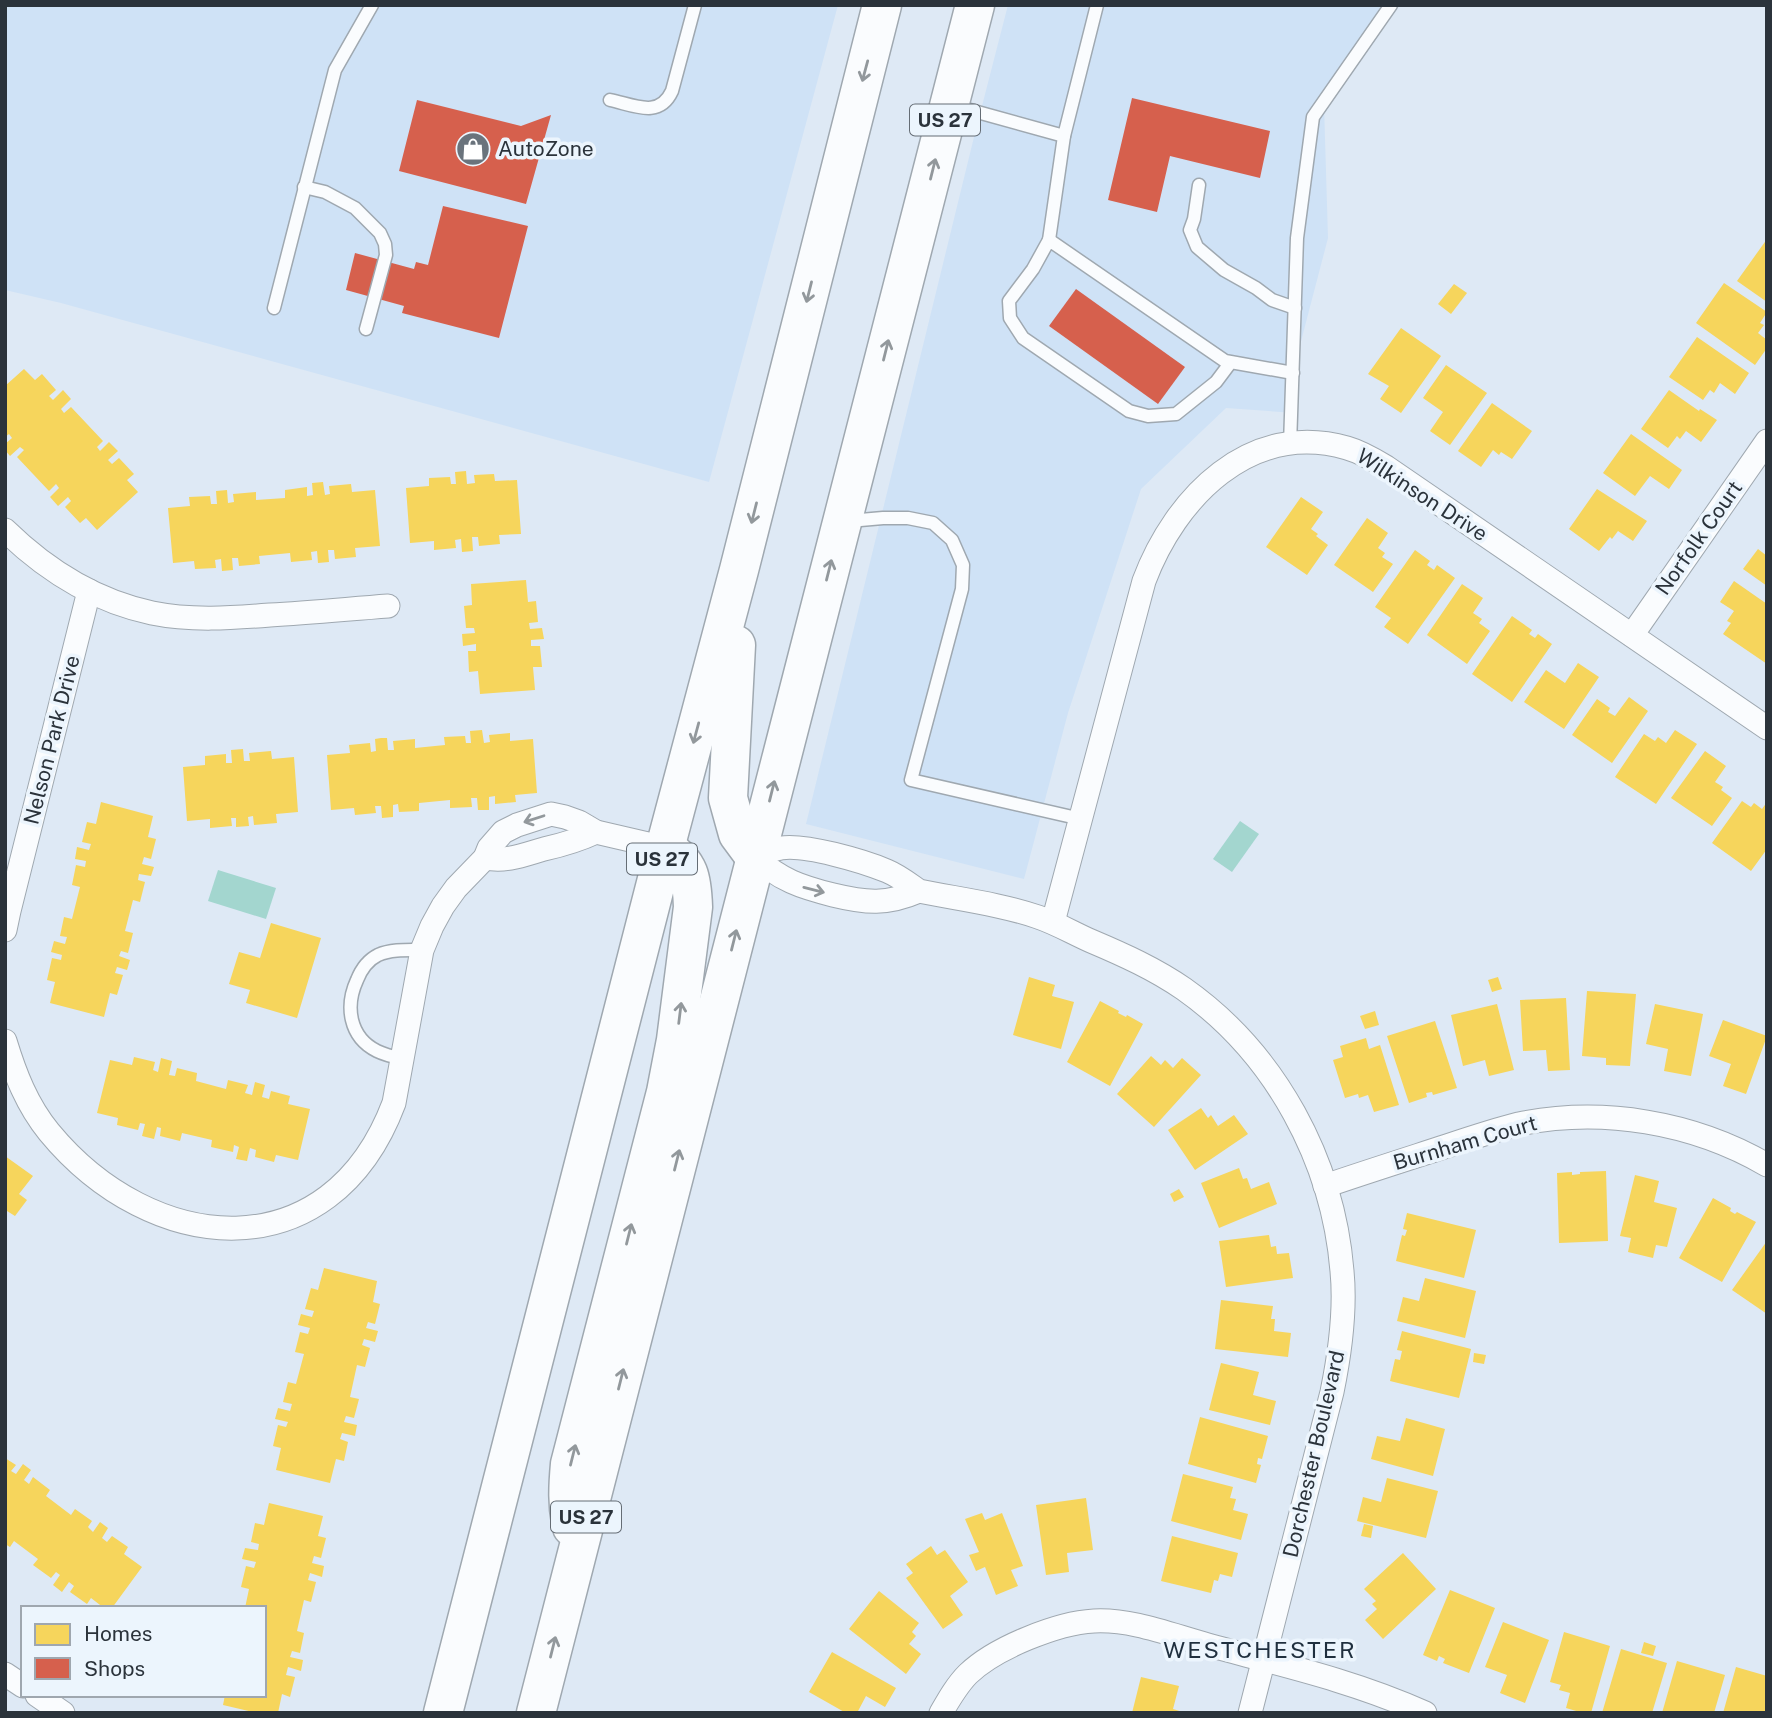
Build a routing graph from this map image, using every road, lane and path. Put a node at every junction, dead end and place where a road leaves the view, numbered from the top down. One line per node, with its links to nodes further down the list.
1 (372, 5): 11 (lane)
2 (695, 5): 7 (lane)
3 (882, 5): 22 (highway, US 27, one-way to 22)
4 (975, 5): 8 (highway, US 27)
5 (1097, 5): 9 (lane)
6 (1391, 5): 14 (lane)
7 (610, 100)
8 (949, 105): 9 (lane); 20 (highway, US 27, one-way to 8)
9 (1065, 136): 12 (lane)
10 (1199, 185): 14 (lane)
11 (304, 187): 13 (lane); 15 (lane)
12 (1049, 240): 16 (lane); 16 (lane)
13 (274, 308)
14 (1294, 308): 17 (lane)
15 (366, 329)
16 (1231, 362): 17 (lane)
17 (1293, 373): 19 (lane)
18 (1767, 441): 25 (street, Norfolk Court)
19 (1290, 444): 25 (street, Wilkinson Drive); 27 (street, Wilkinson Drive)
20 (842, 522): 27 (lane); 30 (highway, US 27, one-way to 20)
21 (5, 530): 23 (street)
22 (739, 570): 29 (highway, US 27, one-way to 29); 30 (highway)
23 (89, 591): 24 (street); 34 (street, Nelson Park Drive)
24 (388, 606)
25 (1632, 635): 26 (street, Wilkinson Drive)
26 (1767, 728)
27 (1081, 819): 33 (street, Wilkinson Drive)
28 (596, 832): 29 (street); 31 (street); 31 (street, one-way to 31)
29 (665, 848): 40 (highway, one-way to 29); 46 (highway, US 27)
30 (755, 857): 32 (street, Dorchester Boulevard); 32 (street, one-way to 32); 40 (highway, US 27, one-way to 30)
31 (485, 858): 35 (street)
32 (919, 891): 33 (street, Dorchester Boulevard)
33 (1053, 922): 39 (street, Dorchester Boulevard)
34 (5, 930)
35 (422, 950): 37 (street); 37 (lane)
36 (5, 1041): 37 (street)
37 (403, 1059)
38 (1767, 1165): 39 (street, Burnham Court)
39 (1325, 1186): 41 (street, Dorchester Boulevard)
40 (579, 1545): 47 (highway, US 27, one-way to 40)
41 (1264, 1659): 48 (street); 49 (street, Dorchester Boulevard); 50 (street)
42 (5, 1674): 43 (street)
43 (21, 1684)
44 (40, 1697): 45 (street)
45 (64, 1713)
46 (443, 1713)
47 (536, 1713)
48 (942, 1713)
49 (1250, 1713)
50 (1425, 1713)

